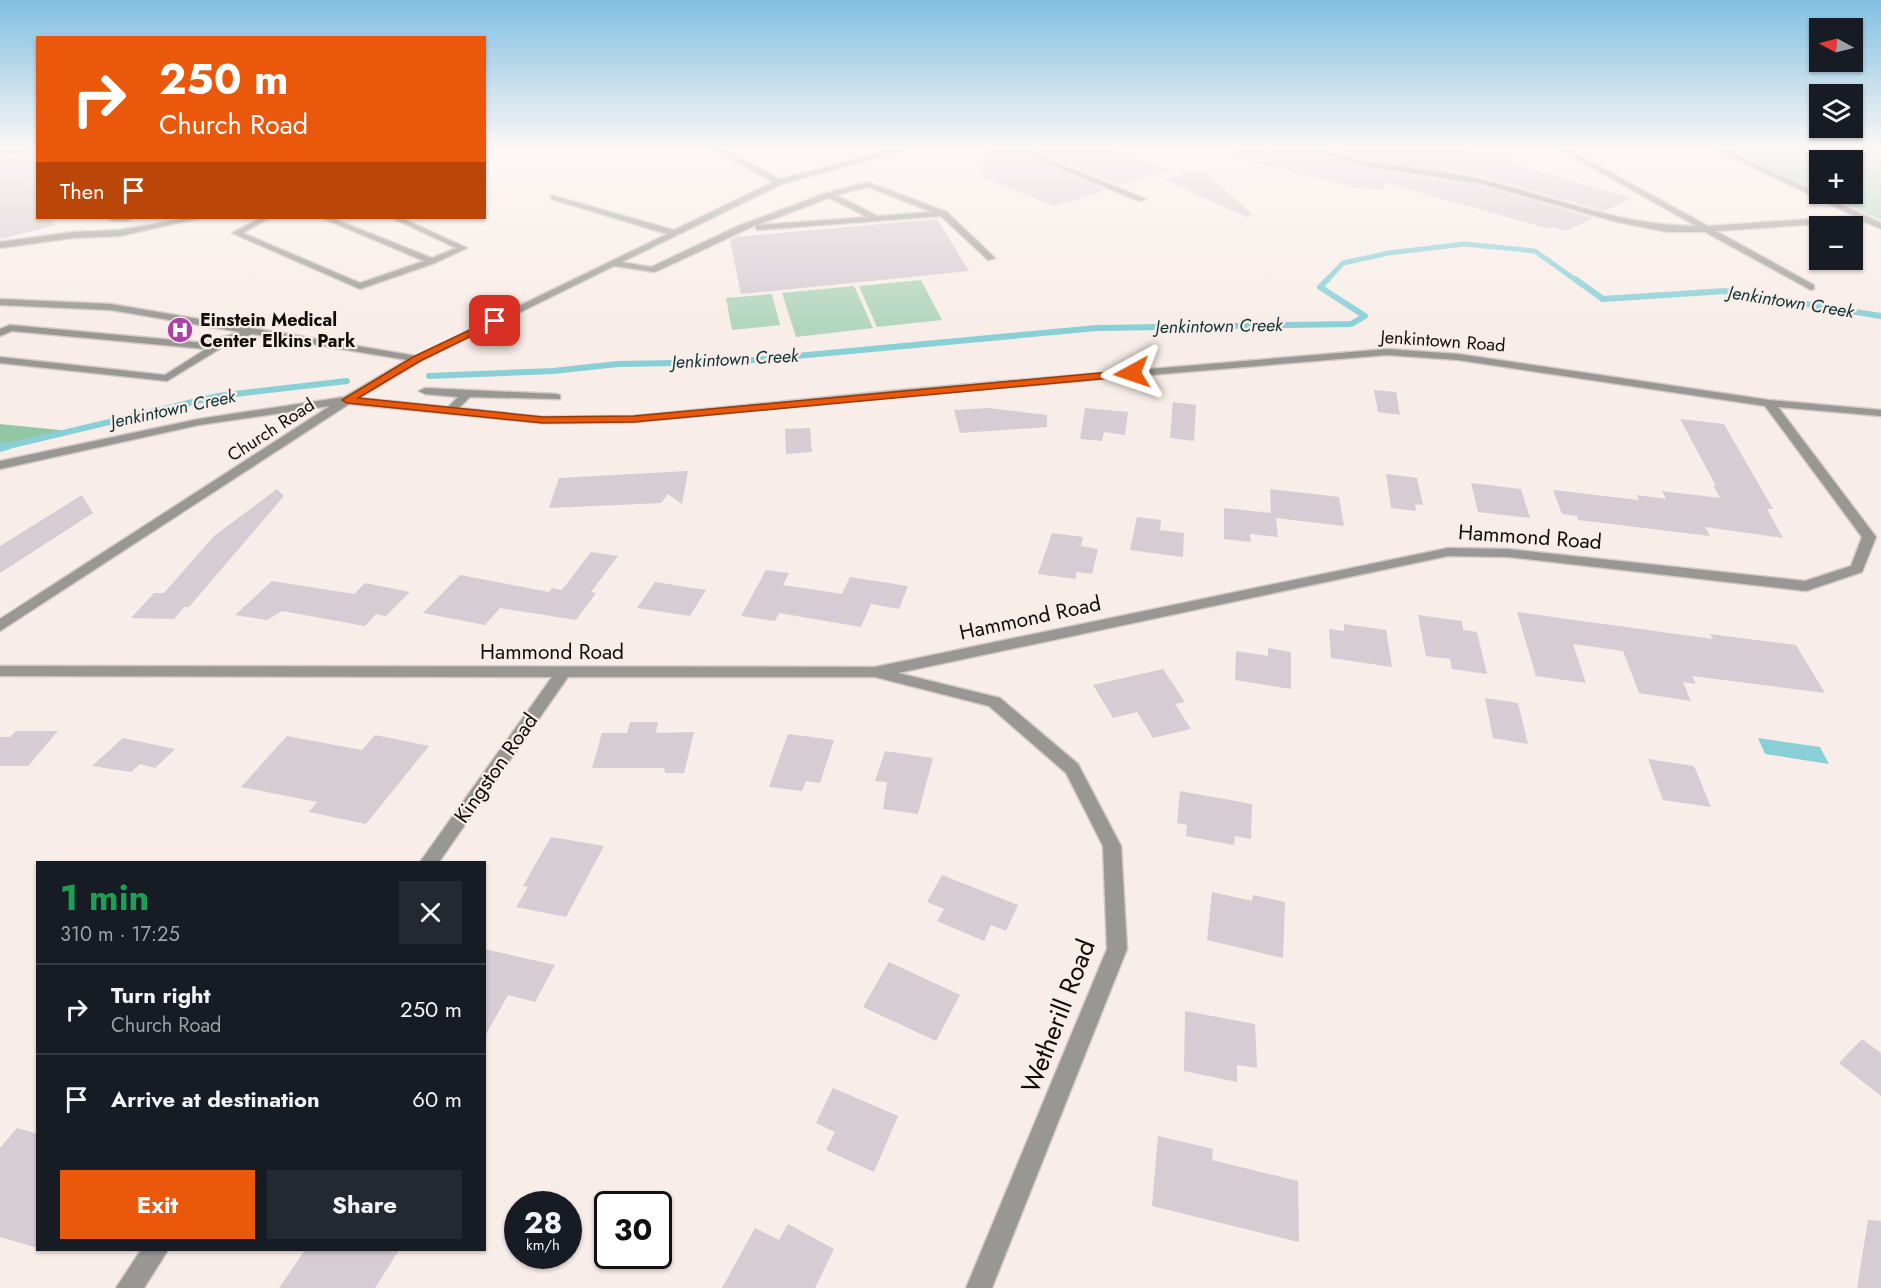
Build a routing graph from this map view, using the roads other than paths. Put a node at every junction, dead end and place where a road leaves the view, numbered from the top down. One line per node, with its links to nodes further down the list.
1 (594, 209): 19 (street)
2 (723, 209): 19 (street, Church Road)
3 (791, 209): 17 (street)
4 (858, 209): 10 (street)
5 (932, 209): 9 (street)
6 (1583, 209): 18 (street)
7 (1672, 209): 18 (street)
8 (1845, 209): 11 (street)
9 (944, 214): 10 (street); 21 (street)
10 (876, 218): 17 (street)
11 (1864, 218): 16 (street); 18 (street)
12 (191, 219): 20 (street)
13 (263, 219): 22 (street)
14 (328, 219): 22 (street)
15 (398, 219): 22 (street)
16 (1881, 226)
17 (741, 228): 23 (street)
18 (1708, 229): 24 (street)
19 (674, 233): 23 (street, Church Road)
20 (0, 245)
21 (991, 258)
22 (432, 261)
23 (612, 263): 29 (street, Church Road)
24 (1811, 287)
25 (3, 302): 26 (street)
26 (239, 328): 27 (street); 28 (street)
27 (251, 330): 29 (street); 30 (street)
28 (0, 333)
29 (417, 359): 34 (street, Church Road)
30 (0, 360)
31 (425, 391): 32 (street)
32 (466, 394): 33 (street); 36 (street)
33 (556, 397)
34 (347, 400): 36 (street, Jenkintown Road); 38 (street, Jenkintown Road); 39 (street, Church Road)
35 (1769, 403): 36 (street, Jenkintown Road); 37 (street, Jenkintown Road); 41 (street, Hammond Road)
36 (450, 411)
37 (1881, 413)
38 (0, 465)
39 (0, 627)
40 (0, 671): 42 (street, Hammond Road)
41 (875, 672): 42 (street, Hammond Road); 46 (street, Wetherill Road)
42 (563, 673): 43 (street, Kingston Road)
43 (430, 861)
44 (155, 1251): 45 (street)
45 (129, 1288)
46 (979, 1288)

